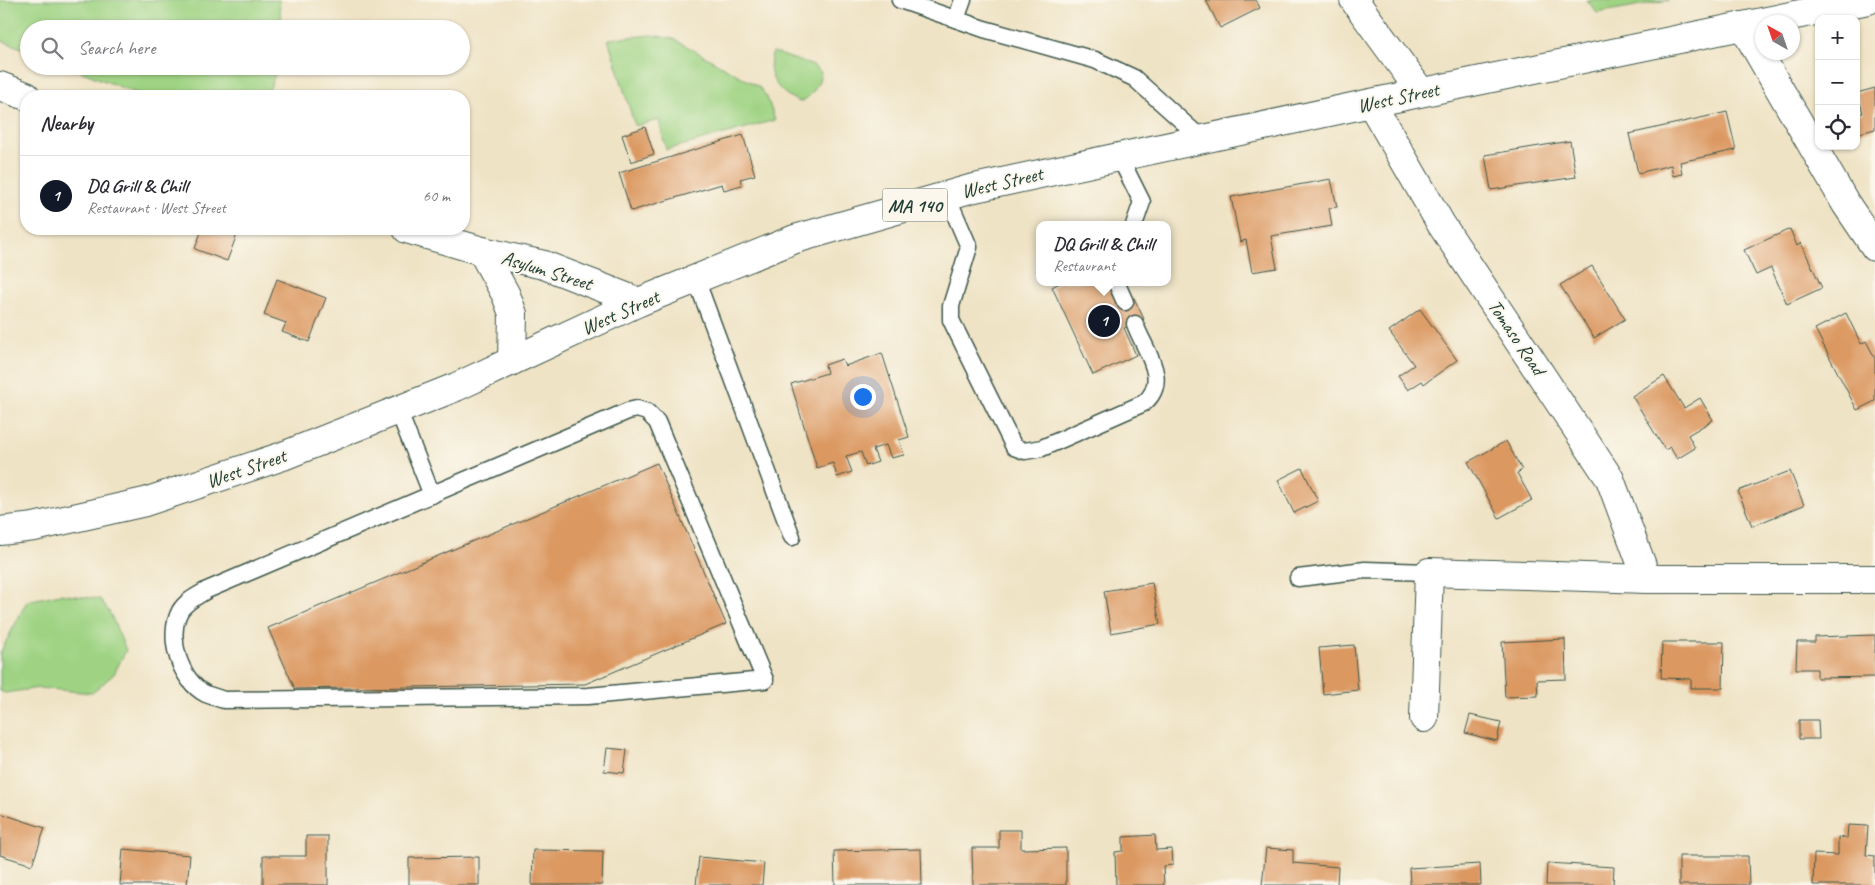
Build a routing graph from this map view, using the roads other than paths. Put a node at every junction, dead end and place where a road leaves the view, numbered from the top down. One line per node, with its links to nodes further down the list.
1 (900, 0): 5 (lane)
2 (963, 0): 5 (lane)
3 (1354, 0): 8 (main road)
4 (1868, 0): 6 (main road, West Street / MA 140)
5 (956, 19): 11 (lane)
6 (1744, 26): 8 (main road, West Street / MA 140); 16 (main road)
7 (0, 86): 9 (main road)
8 (1421, 92): 10 (main road, West Street / MA 140)
9 (20, 94)
10 (1371, 103): 11 (main road, West Street / MA 140); 30 (main road, Tomaso Road)
11 (1202, 139): 12 (main road, West Street / MA 140)
12 (1120, 156): 13 (main road, West Street / MA 140); 14 (lane)
13 (946, 196): 18 (main road, West Street / MA 140); 22 (lane)
14 (1135, 221)
15 (427, 235): 17 (main road, Asylum Street)
16 (1875, 247)
17 (482, 251): 20 (main road, Asylum Street); 23 (main road, Asylum Street)
18 (696, 279): 20 (main road, West Street / MA 140); 27 (lane)
19 (1118, 286): 21 (lane)
20 (639, 302): 23 (main road, West Street / MA 140)
21 (1125, 302)
22 (1135, 324)
23 (512, 361): 24 (main road, West Street / MA 140)
24 (398, 410): 25 (lane); 26 (main road, West Street / MA 140)
25 (432, 494): 25 (lane)
26 (0, 531)
27 (792, 537)
28 (1428, 572): 29 (lane); 30 (main road); 32 (main road)
29 (1298, 578)
30 (1647, 579): 31 (main road)
31 (1875, 579)
32 (1424, 718)

